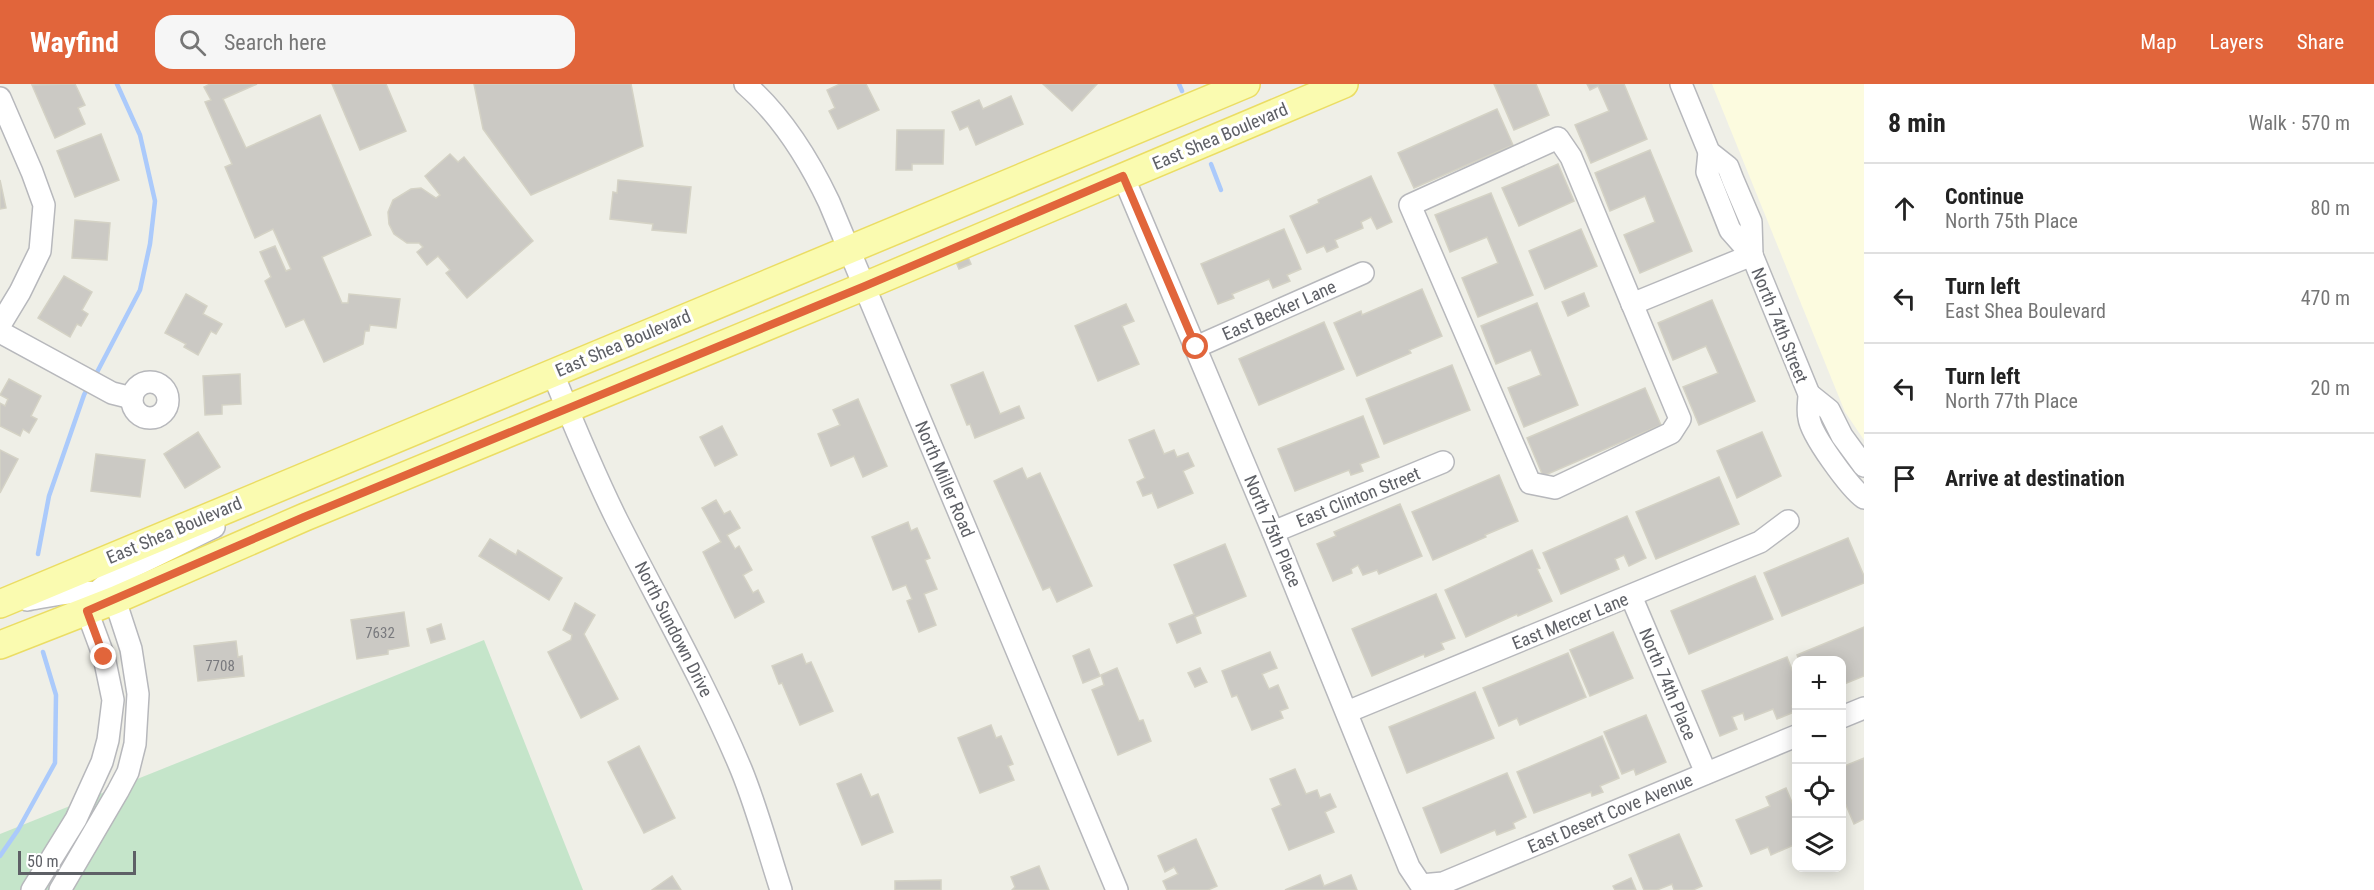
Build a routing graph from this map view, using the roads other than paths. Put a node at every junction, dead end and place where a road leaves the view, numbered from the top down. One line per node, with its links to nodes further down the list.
1 (745, 84): 7 (street, North Miller Road)
2 (1246, 84): 7 (main road, East Shea Boulevard)
3 (1344, 84): 6 (main road, East Shea Boulevard)
4 (1681, 84): 8 (street, North 74th Street)
5 (0, 98): 12 (street)
6 (1123, 176): 10 (main road, East Shea Boulevard); 14 (street, North 75th Place)
7 (850, 250): 10 (street, North Miller Road); 15 (main road, East Shea Boulevard)
8 (1752, 255): 11 (street); 16 (street, North 74th Street)
9 (1363, 273): 14 (street, East Becker Lane)
10 (865, 286): 18 (main road, East Shea Boulevard); 38 (street, North Miller Road)
11 (1632, 304): 11 (street)
12 (0, 326)
13 (0, 333): 17 (street)
14 (1196, 347): 24 (street, North 75th Place)
15 (552, 374): 18 (street, North Sundown Drive); 21 (main road, East Shea Boulevard)
16 (1809, 394): 20 (street, North 74th Street); 22 (street, North 74th Street)
17 (122, 395)
18 (567, 408): 26 (main road, East Shea Boulevard); 37 (street, North Sundown Drive)
19 (1443, 462): 24 (street, East Clinton Street)
20 (1864, 466)
21 (250, 498): 26 (street); 27 (main road, East Shea Boulevard)
22 (1864, 498)
23 (1788, 521): 25 (street, East Mercer Lane)
24 (1274, 532): 30 (street, North 75th Place)
25 (1631, 596): 30 (street, East Mercer Lane); 33 (street, North 74th Place)
26 (99, 602): 27 (street); 28 (main road, East Shea Boulevard); 35 (street); 36 (street)
27 (0, 604)
28 (0, 645)
29 (1864, 708): 31 (street)
30 (1347, 712): 34 (street, North 75th Place)
31 (1846, 715)
32 (1792, 738): 33 (street, East Desert Cove Avenue)
33 (1706, 773): 34 (street, East Desert Cove Avenue)
34 (1421, 885)
35 (32, 890)
36 (60, 890)
37 (781, 890)
38 (1117, 890)

